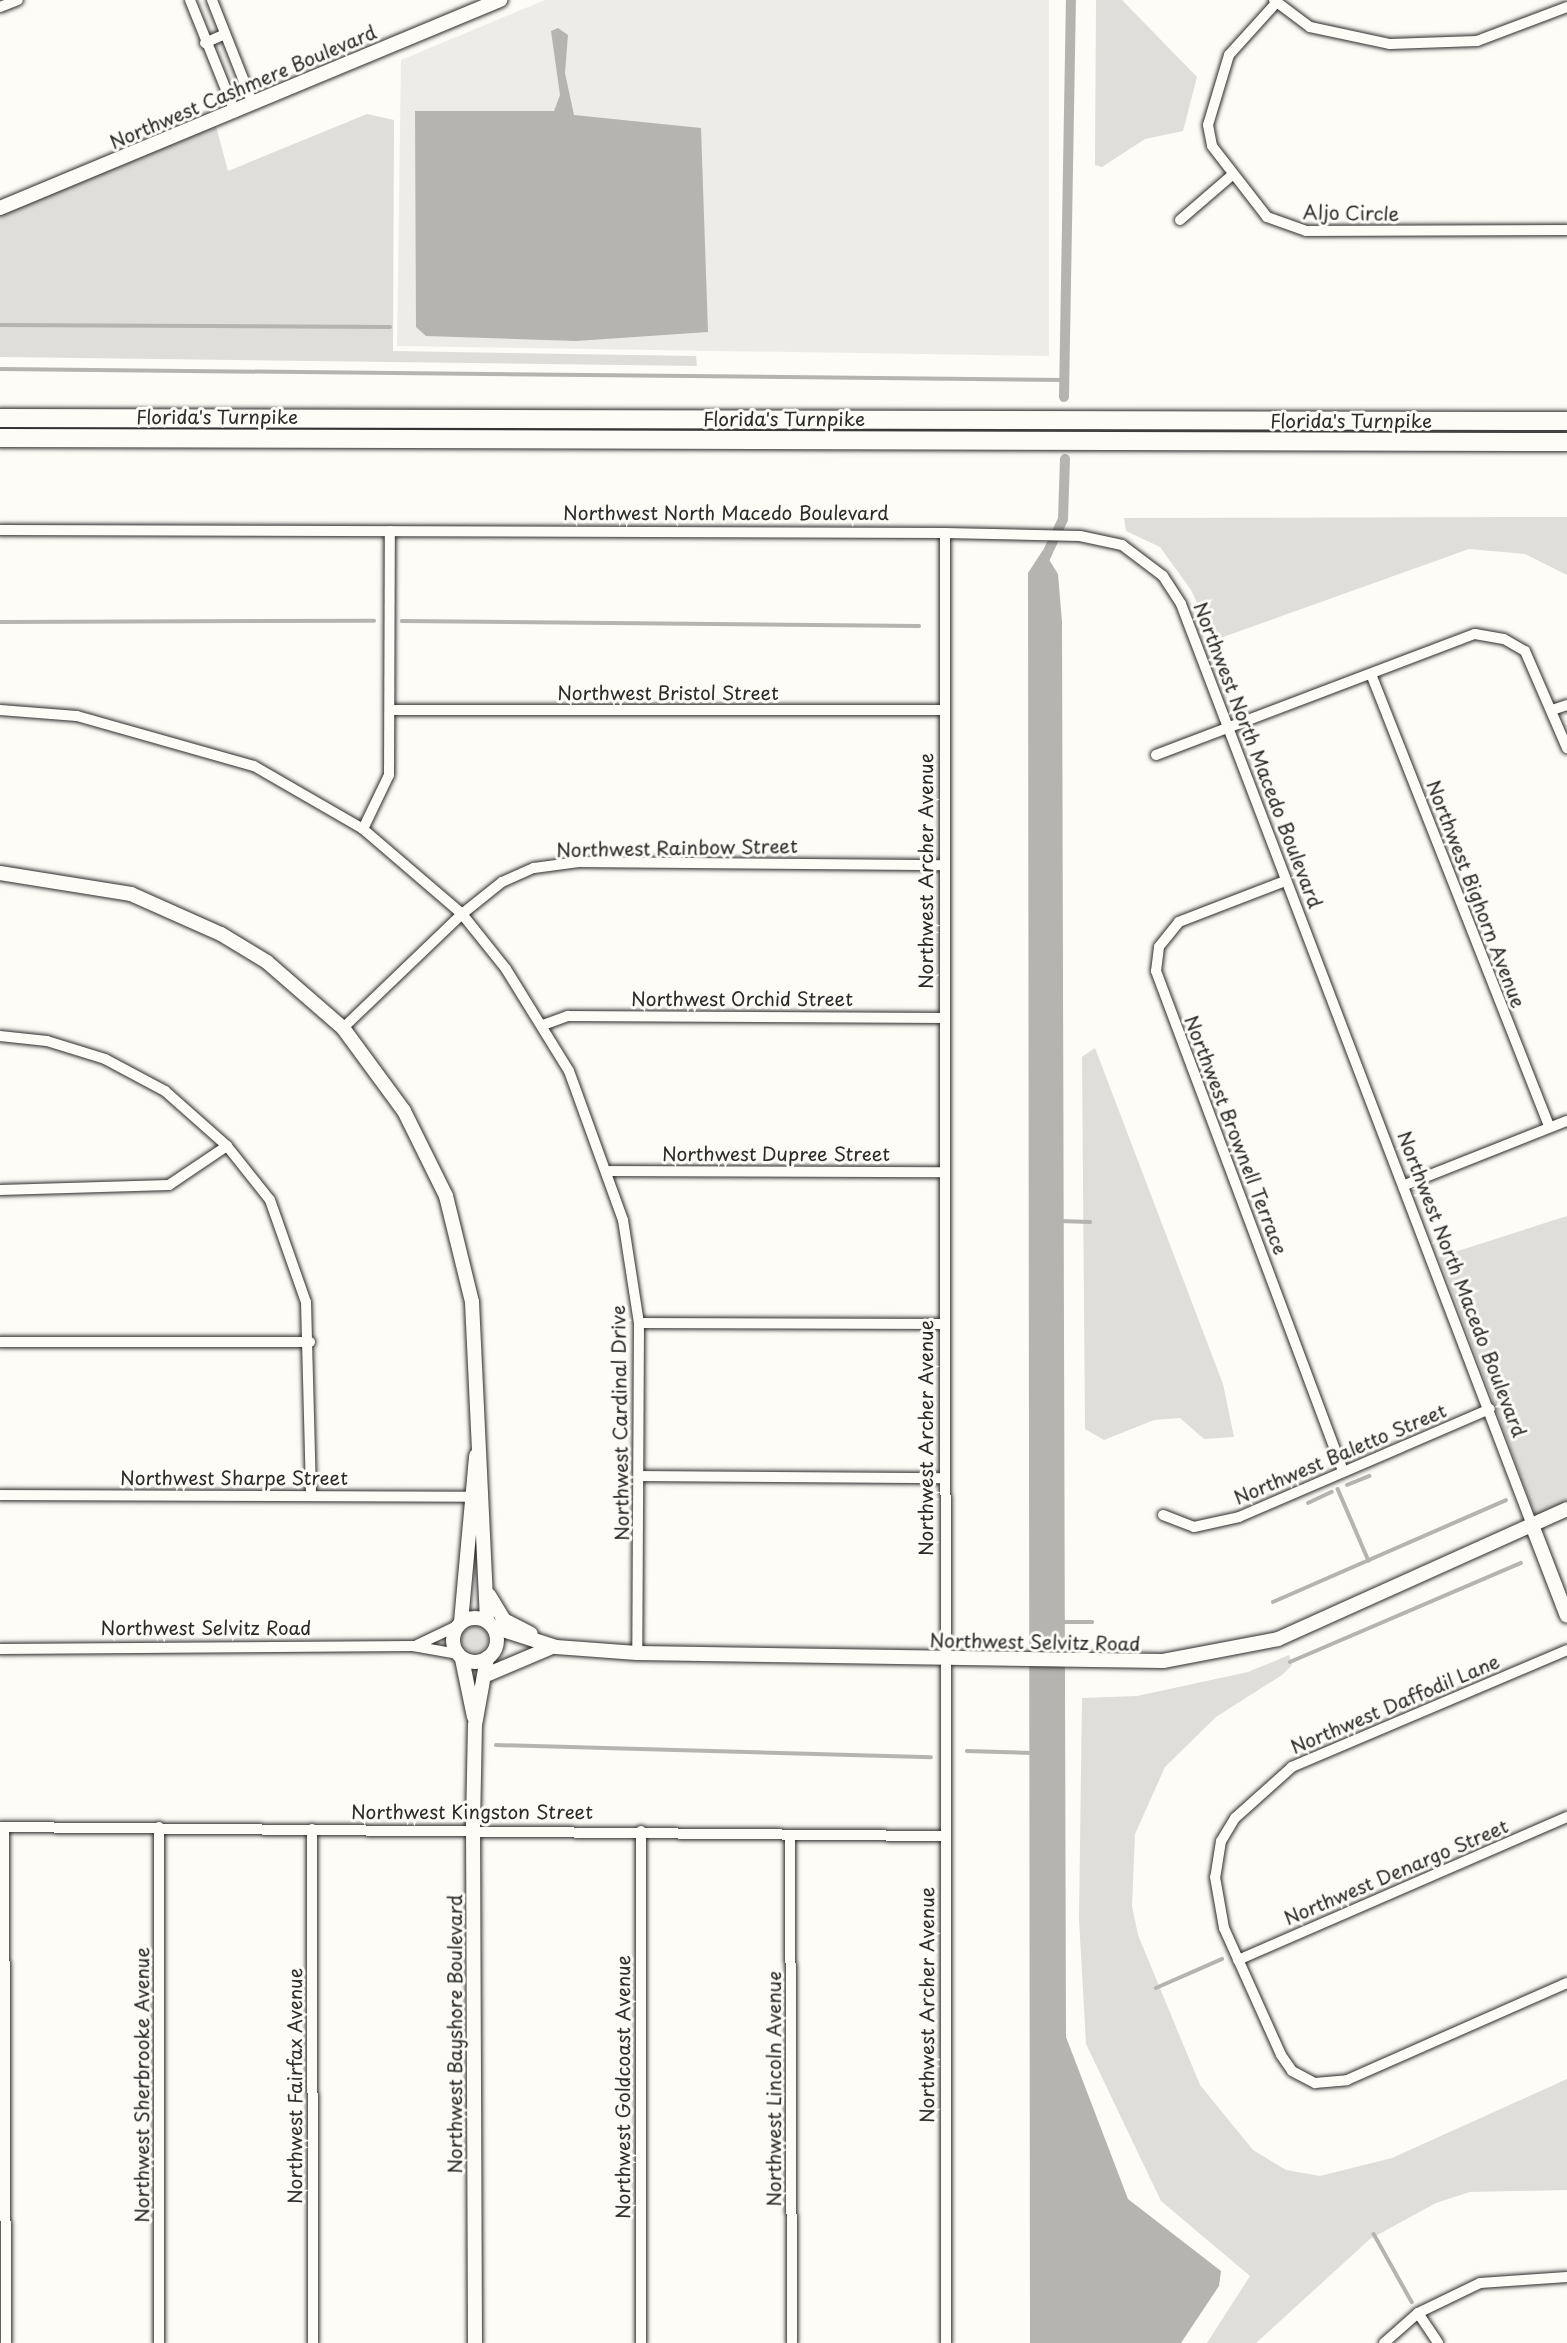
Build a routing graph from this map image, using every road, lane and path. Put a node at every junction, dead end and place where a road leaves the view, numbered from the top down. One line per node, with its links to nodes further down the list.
1 (18, 0): 6 (street)
2 (190, 0): 9 (street)
3 (212, 0): 8 (street)
4 (500, 0): 10 (main road, Northwest Cashmere Boulevard)
5 (1275, 1): 7 (street); 12 (street, Aljo Circle)
6 (0, 7)
7 (1567, 7)
8 (225, 34): 9 (street); 10 (street)
9 (205, 43): 11 (street)
10 (253, 104): 11 (main road, Northwest Cashmere Boulevard)
11 (235, 112): 13 (main road, Northwest Cashmere Boulevard)
12 (1231, 176): 14 (street); 15 (street, Aljo Circle)
13 (0, 208)
14 (1180, 220)
15 (1567, 230)
16 (0, 418): 17 (highway, Florida's Turnpike)
17 (1567, 421)
18 (0, 438): 19 (highway, Florida's Turnpike)
19 (1567, 442)
20 (0, 530): 21 (street, Northwest North Macedo Boulevard)
21 (390, 531): 22 (street, Northwest North Macedo Boulevard); 26 (street)
22 (945, 533): 27 (street, Northwest Archer Avenue); 29 (street, Northwest North Macedo Boulevard)
23 (1371, 674): 28 (street); 29 (street); 42 (street, Northwest Bighorn Avenue)
24 (1567, 705): 28 (street)
25 (0, 710): 32 (street, Northwest Cardinal Drive)
26 (392, 710): 27 (street, Northwest Bristol Street); 32 (street)
27 (944, 710): 33 (street, Northwest Archer Avenue)
28 (1552, 710): 30 (street)
29 (1227, 727): 31 (street); 35 (street, Northwest North Macedo Boulevard)
30 (1567, 748)
31 (1156, 755)
32 (363, 829): 36 (street, Northwest Cardinal Drive)
33 (944, 865): 36 (street, Northwest Rainbow Street); 37 (street, Northwest Archer Avenue)
34 (0, 873): 39 (main road)
35 (1285, 881): 46 (street, Northwest North Macedo Boulevard); 54 (street, Northwest Brownell Terrace)
36 (462, 914): 38 (street, Northwest Cardinal Drive); 39 (street, Northwest Rainbow Street)
37 (943, 1018): 38 (street, Northwest Orchid Street); 45 (street, Northwest Archer Avenue)
38 (542, 1025): 44 (street, Northwest Cardinal Drive)
39 (343, 1028): 53 (main road)
40 (0, 1036): 43 (street)
41 (1567, 1121): 42 (street)
42 (1549, 1127): 46 (street)
43 (227, 1146): 47 (street); 51 (street)
44 (609, 1171): 45 (street, Northwest Dupree Street); 48 (street, Northwest Cardinal Drive)
45 (943, 1172): 49 (street, Northwest Archer Avenue)
46 (1405, 1185): 52 (street, Northwest North Macedo Boulevard)
47 (0, 1190)
48 (639, 1323): 49 (street); 55 (street, Northwest Cardinal Drive)
49 (944, 1324): 56 (street, Northwest Archer Avenue)
50 (0, 1342): 51 (street)
51 (310, 1342): 58 (street)
52 (1490, 1409): 54 (street, Northwest Baletto Street); 62 (street, Northwest North Macedo Boulevard)
53 (477, 1455): 59 (main road); 63 (main road)
54 (1343, 1471): 61 (street, Northwest Baletto Street)
55 (641, 1476): 56 (street); 71 (street, Northwest Cardinal Drive)
56 (944, 1478): 74 (street, Northwest Archer Avenue)
57 (0, 1495): 58 (street, Northwest Sharpe Street)
58 (311, 1495): 59 (street, Northwest Sharpe Street)
59 (469, 1497): 65 (main road)
60 (1567, 1508): 62 (main road, Northwest Selvitz Road)
61 (1163, 1515)
62 (1532, 1525): 64 (main road, Northwest North Macedo Boulevard); 74 (main road, Northwest Selvitz Road)
63 (486, 1591): 66 (main road); 68 (main road)
64 (1567, 1616)
65 (459, 1624): 66 (main road); 67 (street, Northwest Selvitz Road); 72 (main road, Northwest Bayshore Boulevard)
66 (490, 1624): 68 (main road, Northwest Selvitz Road); 73 (main road, Northwest Bayshore Boulevard)
67 (413, 1646): 69 (street, Northwest Selvitz Road); 72 (street, Northwest Selvitz Road)
68 (552, 1647): 71 (main road, Northwest Selvitz Road); 73 (main road, Northwest Selvitz Road); 75 (main road)
69 (0, 1649)
70 (1567, 1650): 85 (street, Northwest Daffodil Lane)
71 (637, 1653): 74 (main road, Northwest Selvitz Road)
72 (460, 1656): 73 (main road, Northwest Selvitz Road); 76 (main road, Northwest Bayshore Boulevard)
73 (489, 1657): 75 (main road, Northwest Bayshore Boulevard)
74 (944, 1660): 84 (street, Northwest Archer Avenue)
75 (486, 1675): 76 (main road, Northwest Bayshore Boulevard)
76 (475, 1725): 80 (main road, Northwest Bayshore Boulevard)
77 (1567, 1817): 85 (street, Northwest Denargo Street)
78 (2, 1827): 79 (street, Northwest Kingston Street); 89 (street)
79 (159, 1827): 81 (street, Northwest Kingston Street); 90 (street, Northwest Sherbrooke Avenue)
80 (474, 1827): 81 (street, Northwest Kingston Street); 82 (street, Northwest Kingston Street); 92 (main road, Northwest Bayshore Boulevard)
81 (312, 1829): 91 (street, Northwest Fairfax Avenue)
82 (641, 1831): 83 (street, Northwest Kingston Street); 93 (street, Northwest Goldcoast Avenue)
83 (790, 1835): 84 (street, Northwest Kingston Street); 94 (street, Northwest Lincoln Avenue)
84 (944, 1836): 95 (street, Northwest Archer Avenue)
85 (1238, 1960): 86 (street, Northwest Daffodil Lane)
86 (1567, 1983)
87 (1567, 2277): 88 (street)
88 (1418, 2313): 96 (street); 97 (street)
89 (6, 2343)
90 (159, 2343)
91 (313, 2343)
92 (475, 2343)
93 (640, 2343)
94 (792, 2343)
95 (946, 2343)
96 (1384, 2343)
97 (1438, 2343)

